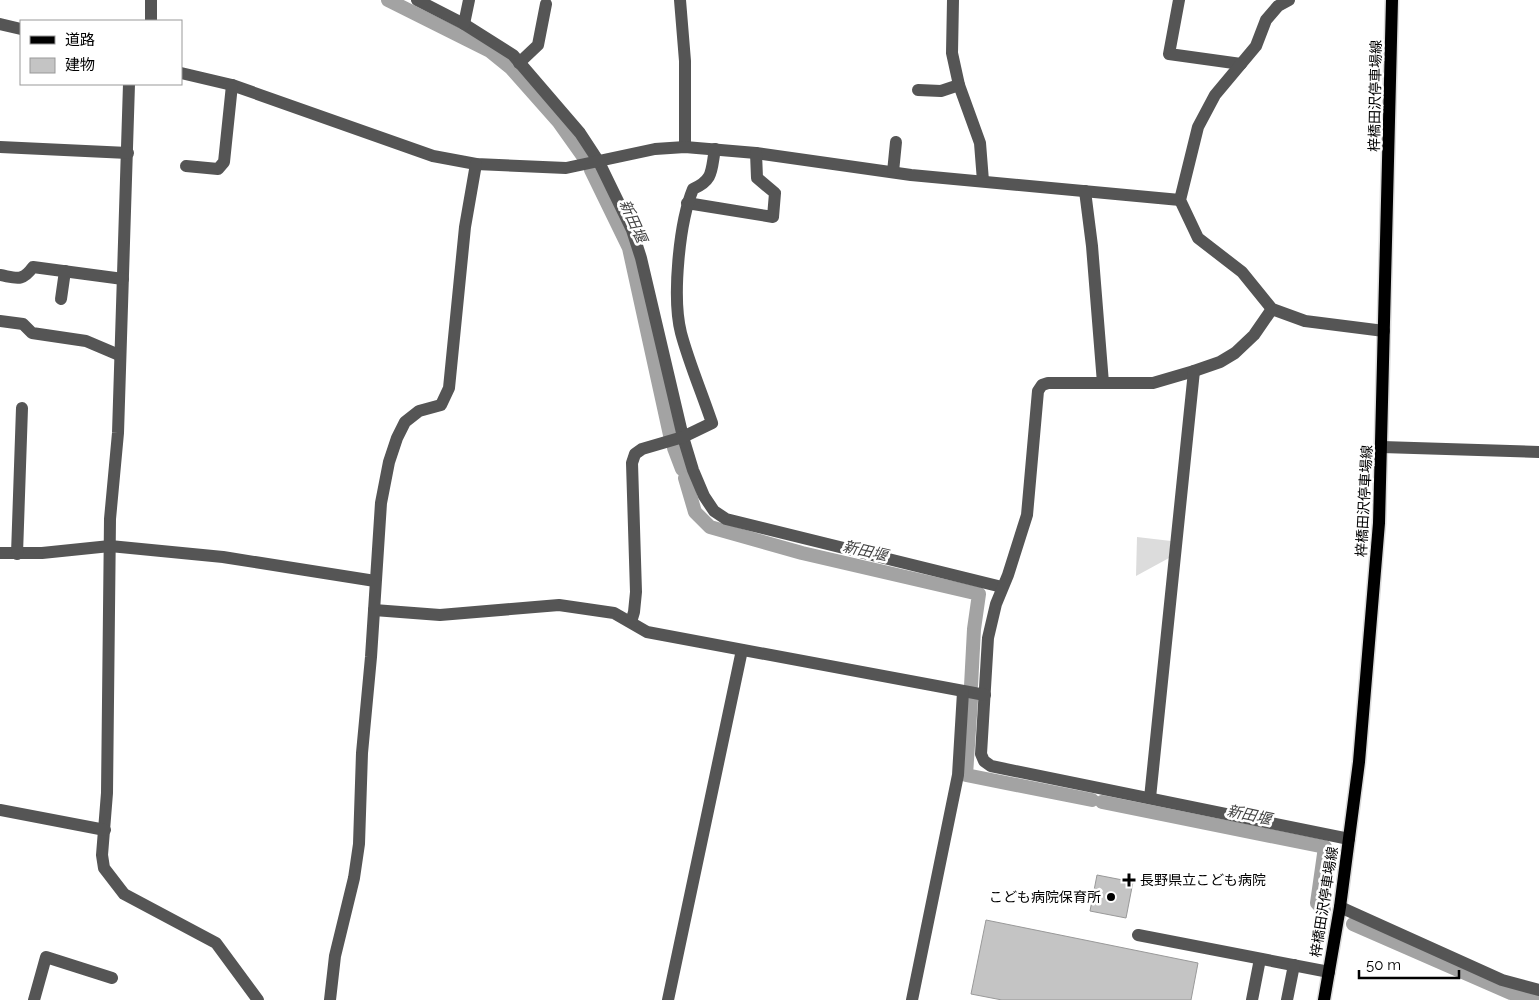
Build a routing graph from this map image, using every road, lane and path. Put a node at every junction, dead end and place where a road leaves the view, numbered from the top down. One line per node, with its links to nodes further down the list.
1 (150, 0): 10 (street)
2 (416, 0): 12 (street)
3 (468, 0): 12 (street)
4 (680, 0): 22 (street)
5 (953, 0): 19 (street)
6 (1179, 0): 15 (street)
7 (1289, 0): 15 (street)
8 (1392, 0): 41 (main road, 梓橋田沢停車場線)
9 (546, 4): 14 (street)
10 (151, 20)
11 (1, 23): 13 (street)
12 (464, 24): 14 (street)
13 (20, 29)
14 (519, 63): 27 (street)
15 (1241, 64): 33 (street)
16 (182, 73): 18 (street)
17 (129, 85): 25 (street)
18 (232, 85): 28 (street); 29 (street)
19 (959, 85): 20 (street); 31 (street)
20 (918, 90)
21 (896, 142): 30 (street)
22 (685, 146): 24 (street); 27 (street)
23 (0, 147): 25 (street)
24 (715, 149): 26 (street); 34 (street)
25 (128, 153): 37 (street)
26 (756, 153): 30 (street); 34 (street)
27 (599, 162): 28 (street); 46 (street)
28 (476, 164): 52 (street)
29 (186, 166)
30 (893, 172): 31 (street)
31 (983, 181): 32 (street)
32 (1085, 192): 33 (street); 44 (street)
33 (1180, 200): 39 (street)
34 (687, 203): 46 (street)
35 (65, 271): 36 (street); 37 (street); 38 (street)
36 (0, 275)
37 (123, 279): 42 (street)
38 (61, 300)
39 (1272, 309): 41 (street); 43 (street)
40 (0, 321): 42 (street)
41 (1384, 331): 47 (main road, 梓橋田沢停車場線)
42 (119, 355): 49 (street)
43 (1194, 371): 44 (street); 59 (street)
44 (1103, 383): 53 (street)
45 (22, 408): 51 (street)
46 (683, 437): 53 (street); 55 (street)
47 (1382, 447): 48 (street); 62 (main road, 梓橋田沢停車場線)
48 (1539, 452)
49 (110, 546): 51 (street); 52 (street); 61 (street)
50 (0, 553): 51 (street)
51 (17, 554)
52 (374, 581): 54 (street)
53 (1002, 587): 58 (street)
54 (374, 610): 55 (street); 72 (street)
55 (630, 622): 56 (street)
56 (742, 650): 57 (street); 73 (street)
57 (963, 692): 58 (street); 74 (street)
58 (985, 695): 59 (street)
59 (1150, 798): 62 (street)
60 (0, 810): 61 (street)
61 (105, 830): 71 (street)
62 (1349, 839): 63 (main road, 梓橋田沢停車場線)
63 (1340, 907): 67 (main road, 梓橋田沢停車場線); 69 (street)
64 (1138, 935): 65 (street)
65 (1260, 959): 66 (street); 75 (street)
66 (1294, 965): 67 (street); 76 (street)
67 (1329, 972): 77 (main road, 梓橋田沢停車場線)
68 (112, 978): 70 (street)
69 (1539, 990)
70 (34, 1000)
71 (258, 1000)
72 (330, 1000)
73 (668, 1000)
74 (912, 1000)
75 (1252, 1000)
76 (1287, 1000)
77 (1324, 1000)

